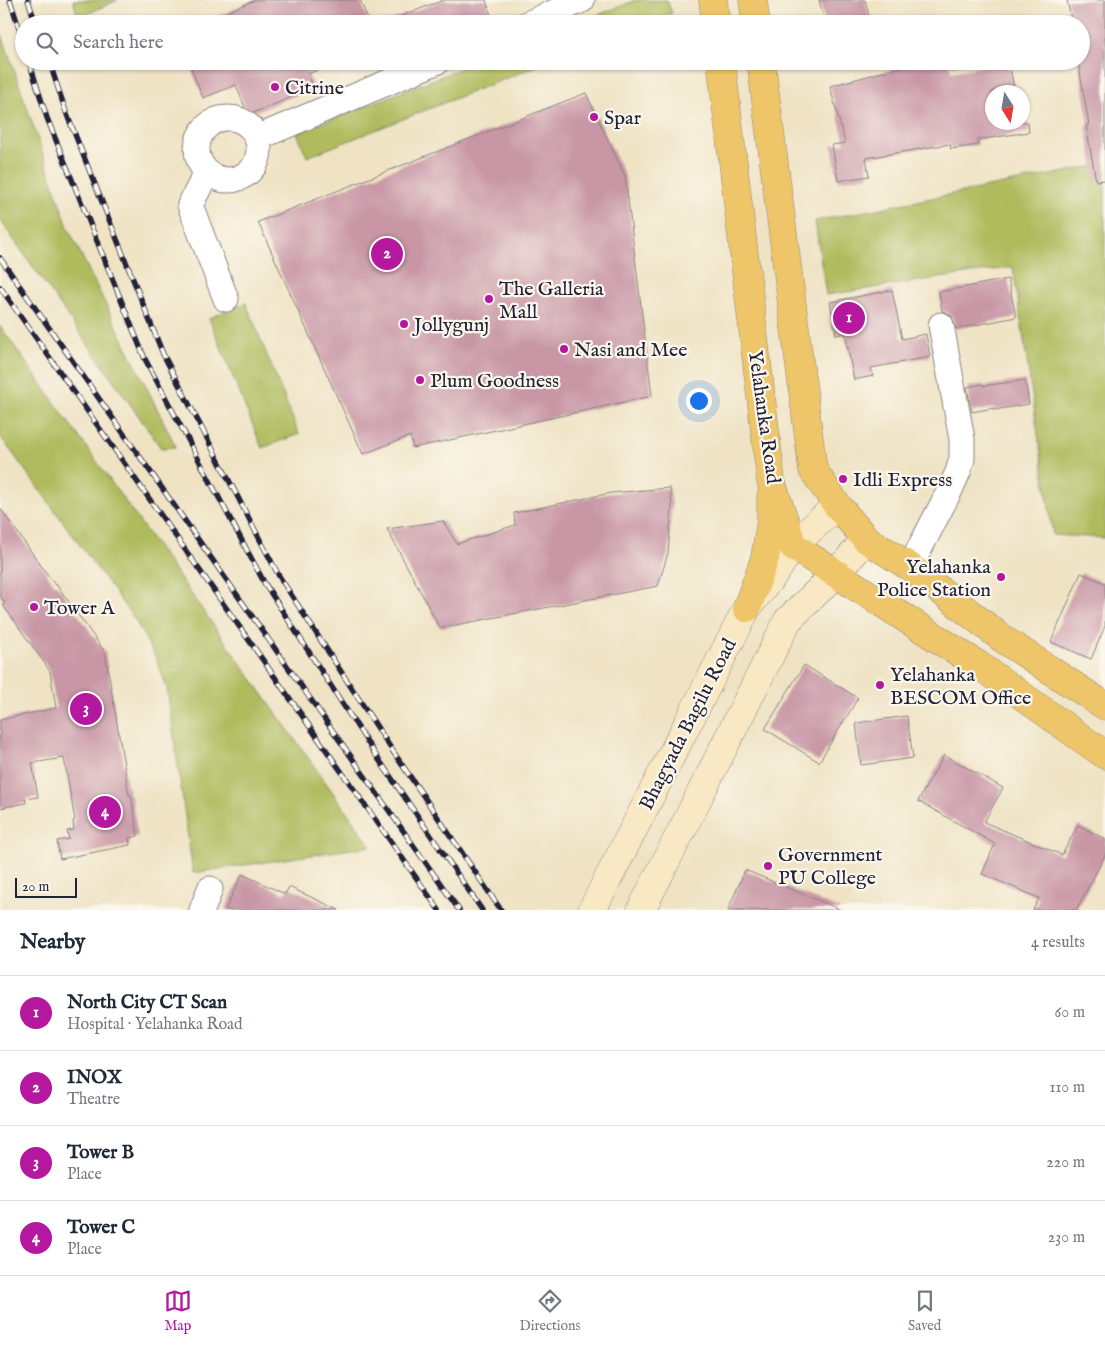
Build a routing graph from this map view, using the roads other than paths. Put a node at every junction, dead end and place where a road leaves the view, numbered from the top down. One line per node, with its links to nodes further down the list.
1 (582, 0): 4 (street)
2 (714, 0): 5 (main road)
3 (753, 0): 6 (main road)
4 (548, 15)
5 (715, 15)
6 (755, 15)
7 (417, 70): 10 (street)
8 (722, 70): 14 (main road, Yelahanka Road)
9 (762, 70): 15 (main road, Yelahanka Road)
10 (257, 138): 11 (street); 11 (street)
11 (207, 172): 12 (street)
12 (226, 299)
13 (941, 325): 18 (street)
14 (771, 481): 17 (main road, Yelahanka Road); 20 (main road)
15 (837, 505): 16 (main road, Yelahanka Road); 17 (main road, Bhagyada Bagilu Road)
16 (866, 539): 18 (main road, Yelahanka Road); 19 (main road)
17 (793, 546): 19 (main road); 20 (main road, Bhagyada Bagilu Road)
18 (910, 567): 21 (main road, Yelahanka Road)
19 (836, 574): 22 (main road); 24 (main road)
20 (747, 608): 23 (main road, Bhagyada Bagilu Road)
21 (1105, 706)
22 (1105, 755)
23 (592, 910)
24 (641, 910)

